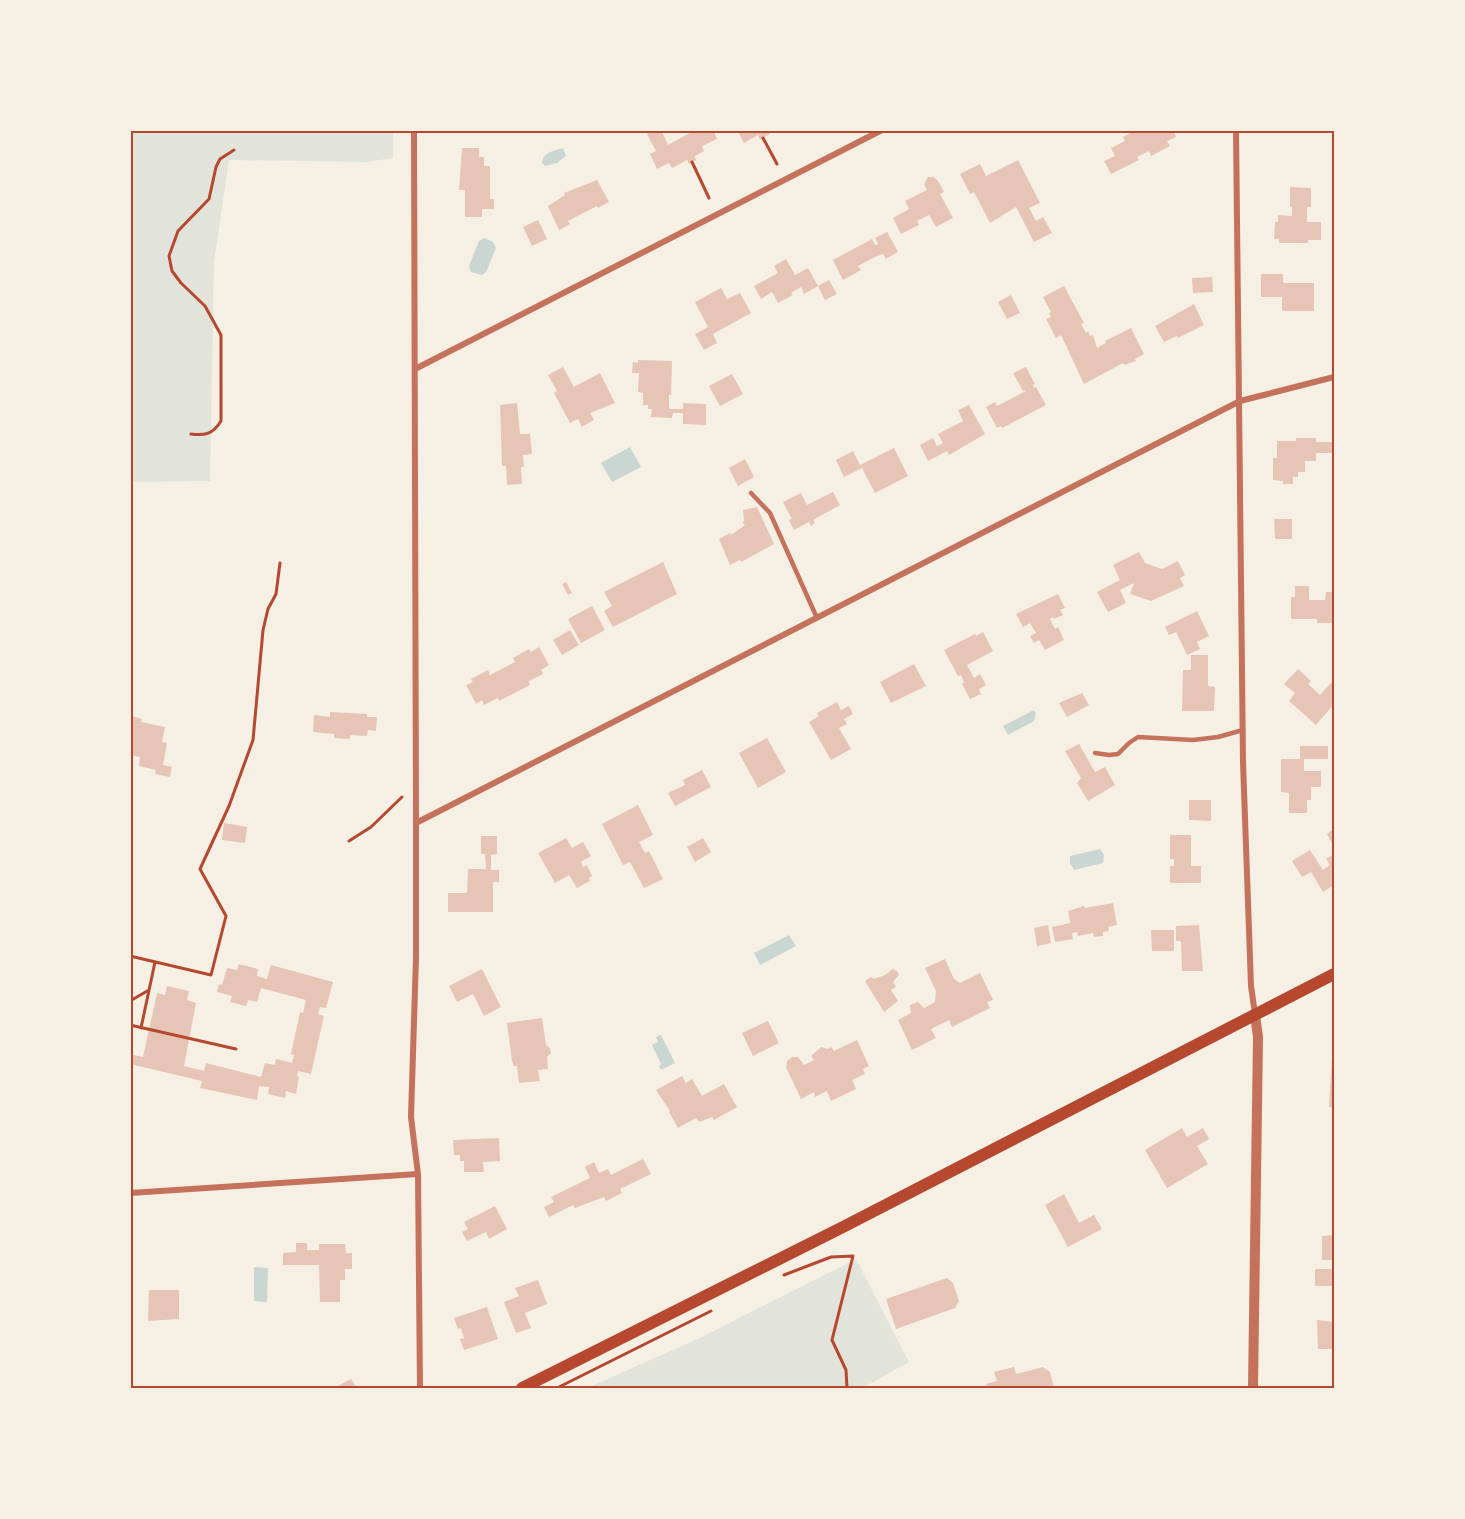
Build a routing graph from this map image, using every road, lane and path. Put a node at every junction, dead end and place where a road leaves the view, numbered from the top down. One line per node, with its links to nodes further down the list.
1 (414, 130): 9 (street)
2 (882, 130): 9 (street)
3 (1236, 130): 11 (street)
4 (764, 138): 7 (path)
5 (234, 150): 12 (path)
6 (692, 162): 8 (path)
7 (777, 164)
8 (709, 198)
9 (415, 369): 19 (street)
10 (1335, 376): 11 (street)
11 (1240, 401): 15 (street); 16 (street)
12 (191, 434)
13 (751, 493): 15 (lane)
14 (280, 563): 22 (path)
15 (817, 618): 19 (street)
16 (1243, 730): 17 (lane); 26 (street)
17 (1095, 753)
18 (402, 797): 20 (path)
19 (417, 823): 30 (street)
20 (349, 841)
21 (130, 956): 22 (path)
22 (155, 962): 24 (path)
23 (1335, 974): 26 (main road)
24 (149, 990): 25 (path); 28 (path)
25 (130, 1001)
26 (1255, 1015): 35 (main road); 38 (street)
27 (130, 1025): 28 (path)
28 (141, 1028): 29 (path)
29 (236, 1049)
30 (418, 1174): 31 (street); 34 (street)
31 (130, 1193)
32 (777, 1278): 37 (path)
33 (719, 1307): 36 (path)
34 (420, 1389)
35 (522, 1389)
36 (557, 1389)
37 (847, 1389)
38 (1253, 1389)

